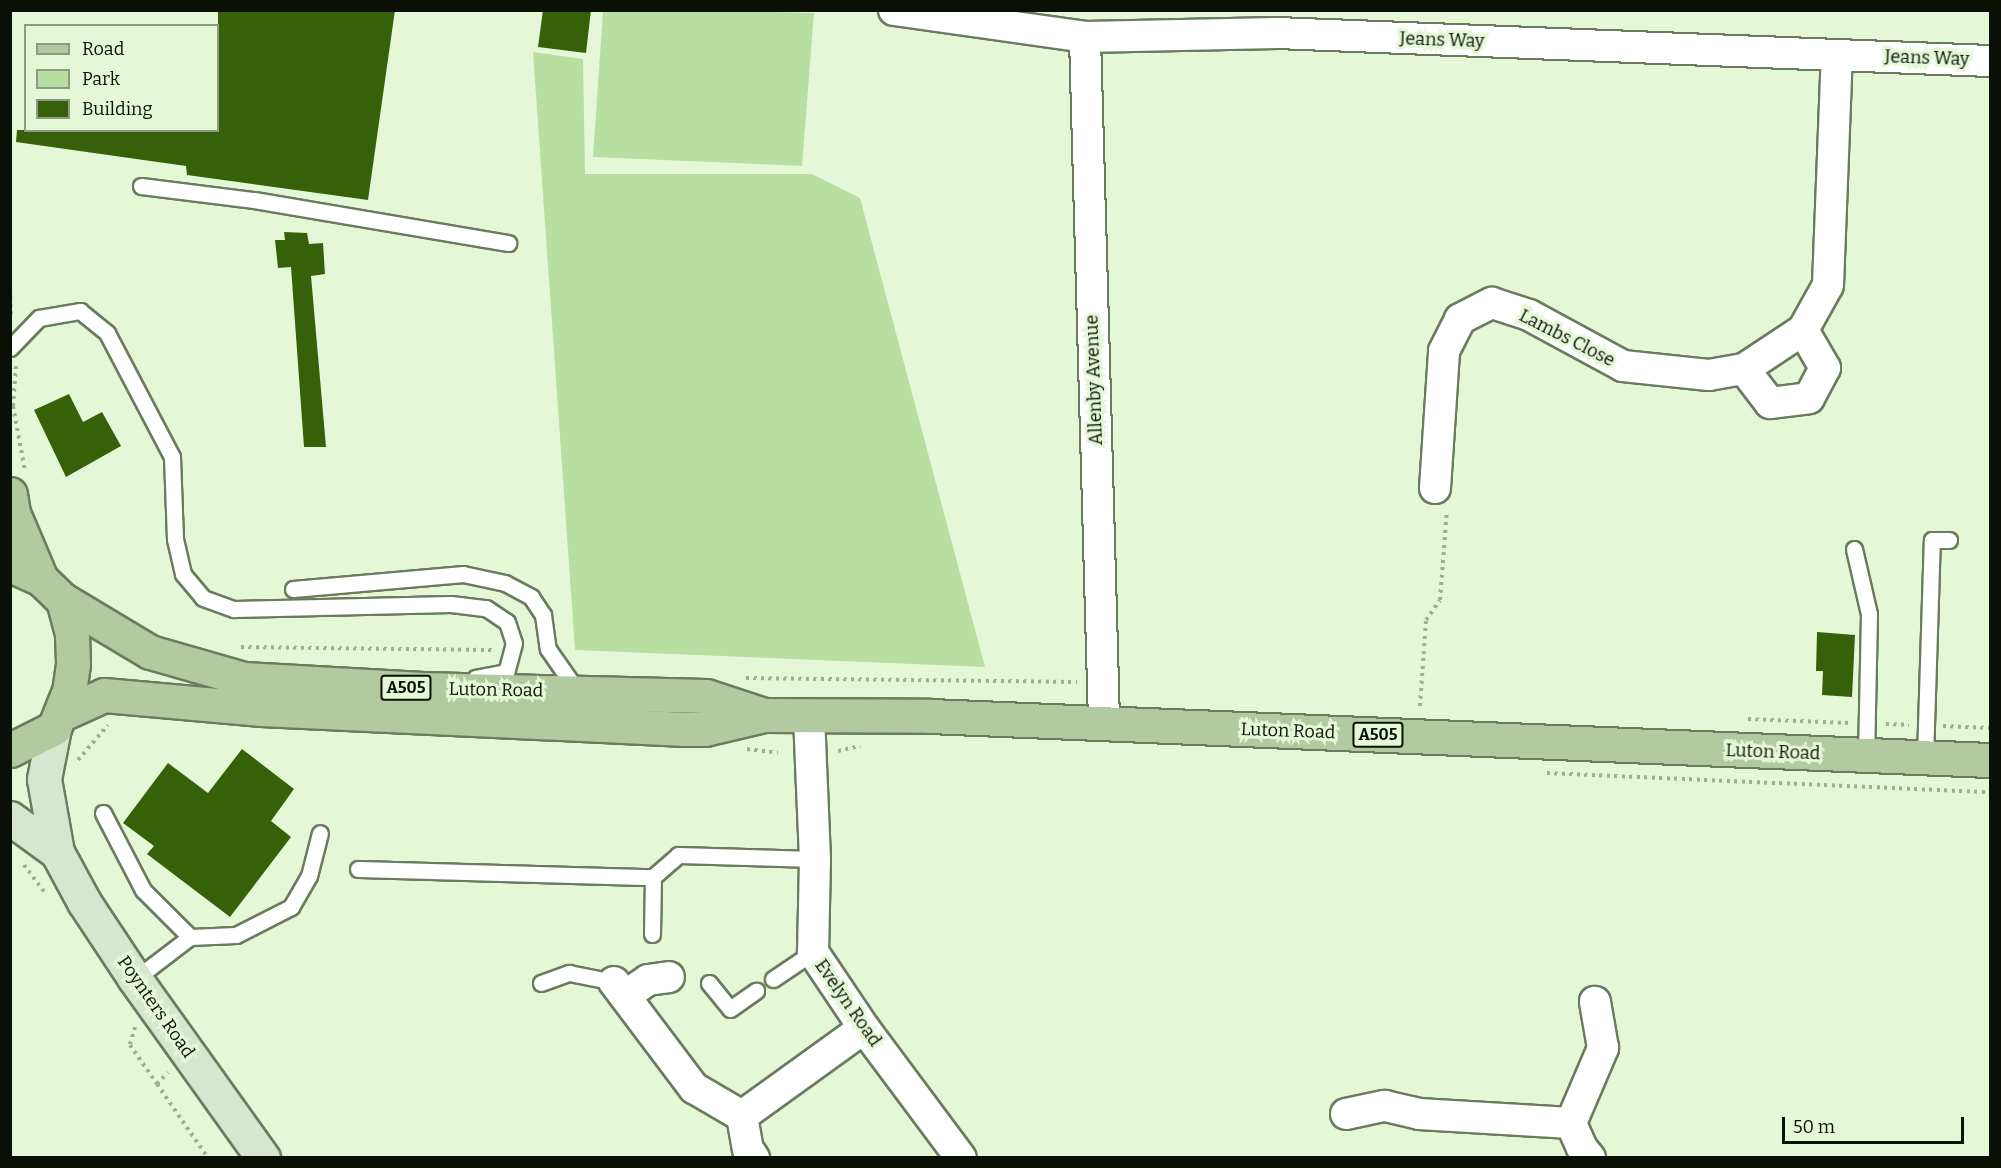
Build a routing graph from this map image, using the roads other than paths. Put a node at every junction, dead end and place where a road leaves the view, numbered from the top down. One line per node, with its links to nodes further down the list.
1 (894, 10): 2 (street, Jeans Way)
2 (1084, 37): 3 (street, Jeans Way); 22 (street, Allenby Avenue)
3 (1837, 55): 4 (street, Jeans Way); 7 (street, Lambs Close)
4 (1990, 61)
5 (141, 186): 6 (lane)
6 (508, 243)
7 (1803, 330): 9 (street, Lambs Close); 9 (street)
8 (10, 348): 17 (lane)
9 (1743, 369): 10 (street, Lambs Close)
10 (1435, 488)
11 (10, 494): 16 (main road)
12 (1949, 540): 25 (lane)
13 (1854, 549): 24 (lane)
14 (10, 565): 16 (main road, A505)
15 (293, 589): 18 (lane)
16 (52, 590): 17 (main road, Luton Road / A505); 21 (main road)
17 (423, 689): 18 (main road, Luton Road / A505)
18 (578, 692): 19 (main road, Luton Road / A505)
19 (764, 715): 20 (main road, Luton Road / A505); 21 (main road, Luton Road / A505)
20 (809, 716): 22 (main road, Luton Road / A505); 31 (street, Evelyn Road)
21 (58, 721): 23 (main road, A505); 30 (street, Poynters Road)
22 (1104, 723): 24 (main road, Luton Road / A505)
23 (10, 750)
24 (1866, 755): 25 (main road, Luton Road / A505)
25 (1925, 758): 26 (main road, Luton Road / A505)
26 (1990, 760)
27 (103, 813): 35 (lane)
28 (10, 818): 30 (street, Poynters Road)
29 (320, 833): 35 (lane)
30 (57, 852): 38 (street, Poynters Road)
31 (815, 859): 33 (lane); 36 (street, Evelyn Road)
32 (358, 869): 33 (lane)
33 (653, 877): 34 (lane)
34 (652, 934)
35 (190, 937): 38 (lane)
36 (813, 952): 39 (lane); 45 (street, Evelyn Road)
37 (669, 977): 42 (street)
38 (135, 979): 50 (street, Poynters Road)
39 (773, 979)
40 (542, 983): 42 (lane)
41 (709, 983): 43 (lane)
42 (619, 989): 47 (street)
43 (756, 991)
44 (1595, 1002): 48 (street)
45 (864, 1028): 47 (street); 51 (street, Evelyn Road)
46 (1346, 1114): 48 (street)
47 (742, 1116): 49 (street)
48 (1571, 1123): 52 (street)
49 (746, 1155)
50 (263, 1158)
51 (960, 1158)
52 (1590, 1158)

